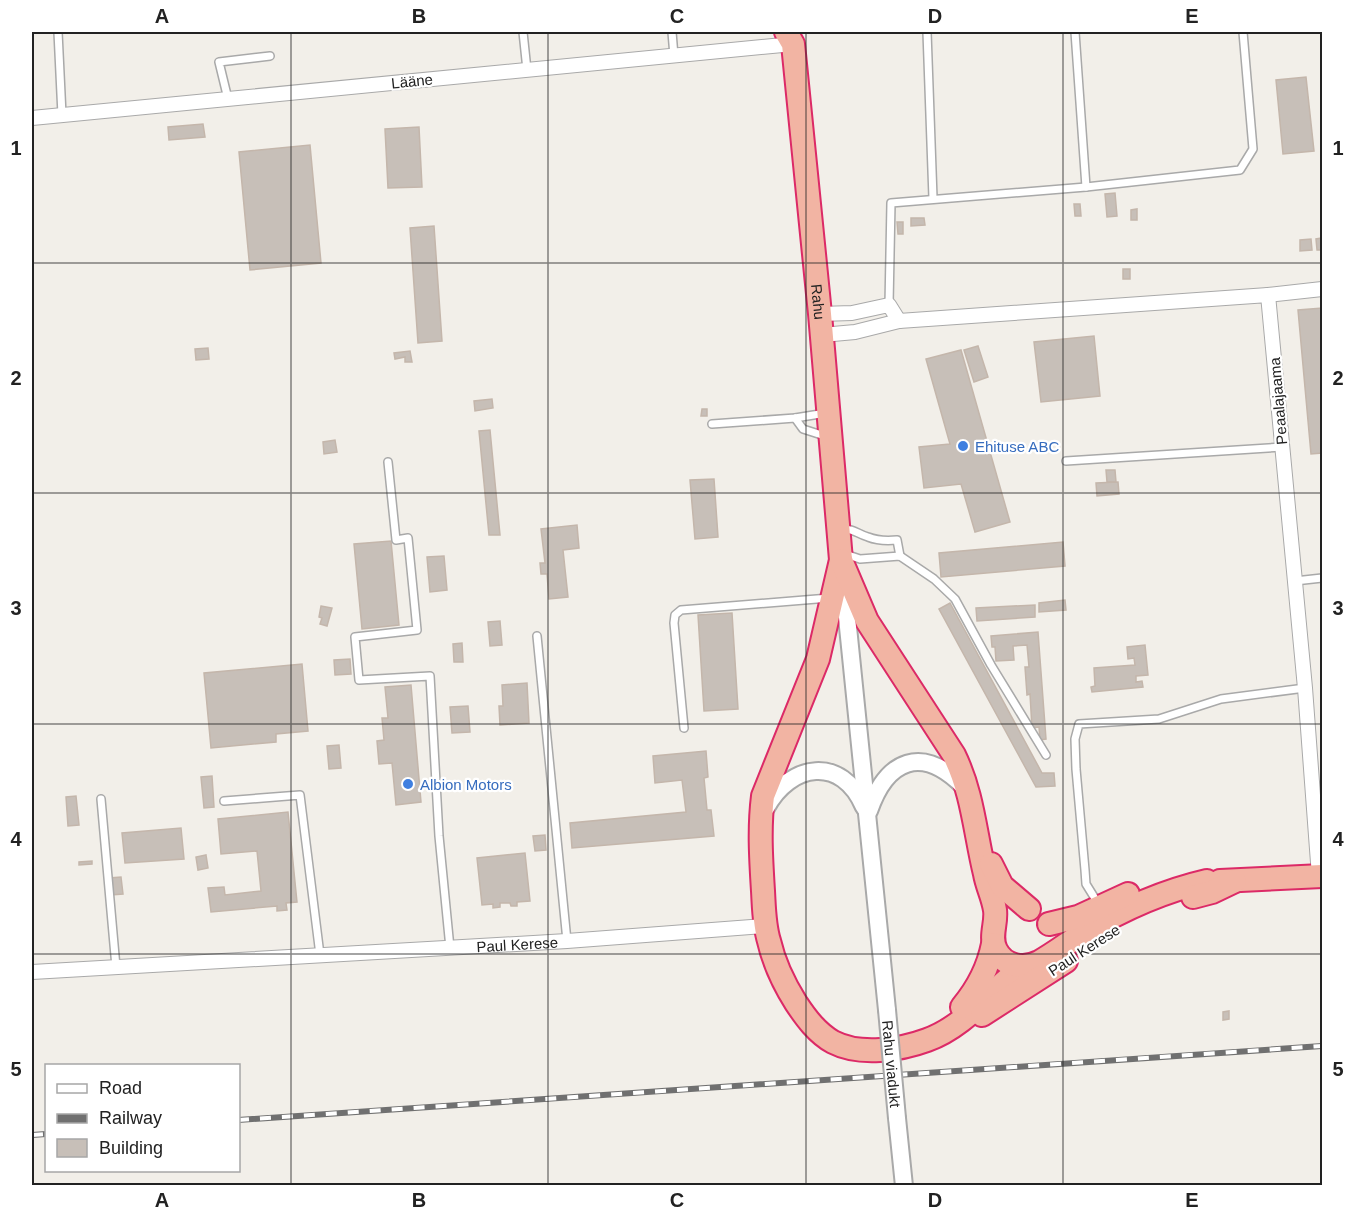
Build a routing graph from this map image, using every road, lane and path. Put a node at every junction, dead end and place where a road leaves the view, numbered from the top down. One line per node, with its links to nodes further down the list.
1 (58, 32): 12 (lane)
2 (523, 32): 10 (lane)
3 (672, 32): 9 (lane)
4 (927, 32): 15 (lane)
5 (1075, 32): 14 (lane)
6 (1244, 32): 14 (lane)
7 (792, 36): 9 (street, Lääne); 20 (highway, Rahu)
8 (270, 56): 11 (lane)
9 (674, 56): 10 (street, Lääne)
10 (527, 70): 11 (street, Lääne)
11 (228, 99): 12 (street, Lääne)
12 (62, 115): 13 (street, Lääne)
13 (32, 118)
14 (1086, 187): 15 (lane)
15 (933, 198): 18 (lane)
16 (1323, 289): 17 (street)
17 (1268, 295): 19 (street); 25 (street, Peaalajaama)
18 (889, 305): 19 (street); 20 (street)
19 (899, 321): 20 (street)
20 (821, 325): 21 (highway, Rahu)
21 (828, 412): 22 (lane); 24 (highway, Rahu)
22 (795, 418): 23 (lane); 24 (lane)
23 (712, 424)
24 (831, 438): 28 (highway, Rahu)
25 (1282, 447): 26 (lane); 32 (street, Peaalajaama)
26 (1066, 461)
27 (388, 462): 54 (lane)
28 (839, 530): 29 (lane); 30 (highway, Rahu)
29 (900, 556): 30 (lane); 37 (lane)
30 (848, 562): 33 (highway); 38 (highway); 41 (street, Rahu viadukt)
31 (1323, 578): 32 (lane)
32 (1295, 581): 35 (street, Peaalajaama)
33 (832, 598): 36 (lane); 42 (highway)
34 (537, 636): 52 (lane)
35 (1305, 687): 44 (street, Peaalajaama); 47 (lane)
36 (684, 729)
37 (1046, 755)
38 (967, 789): 41 (street); 43 (highway)
39 (101, 799): 57 (lane)
40 (225, 801): 55 (lane)
41 (867, 814): 42 (street); 60 (street, Rahu viadukt, bridge)
42 (760, 820): 51 (highway)
43 (976, 826): 48 (highway); 49 (highway)
44 (1321, 876): 46 (highway, Paul Kerese)
45 (1207, 881): 46 (highway, Paul Kerese); 47 (highway, Paul Kerese); 56 (highway, Paul Kerese)
46 (1235, 881): 59 (highway, Paul Kerese)
47 (1100, 907): 50 (highway, Paul Kerese)
48 (1029, 909): 49 (highway); 50 (highway)
49 (996, 921): 53 (highway)
50 (1049, 924): 56 (highway)
51 (765, 926): 52 (street, Paul Kerese); 59 (highway, Paul Kerese)
52 (567, 941): 54 (street, Paul Kerese)
53 (993, 944): 56 (highway); 59 (highway, Paul Kerese)
54 (450, 948): 55 (street, Paul Kerese)
55 (320, 955): 57 (street, Paul Kerese)
56 (1034, 962): 59 (highway, Paul Kerese)
57 (116, 967): 58 (street, Paul Kerese)
58 (32, 972)
59 (936, 1036)
60 (904, 1185)

